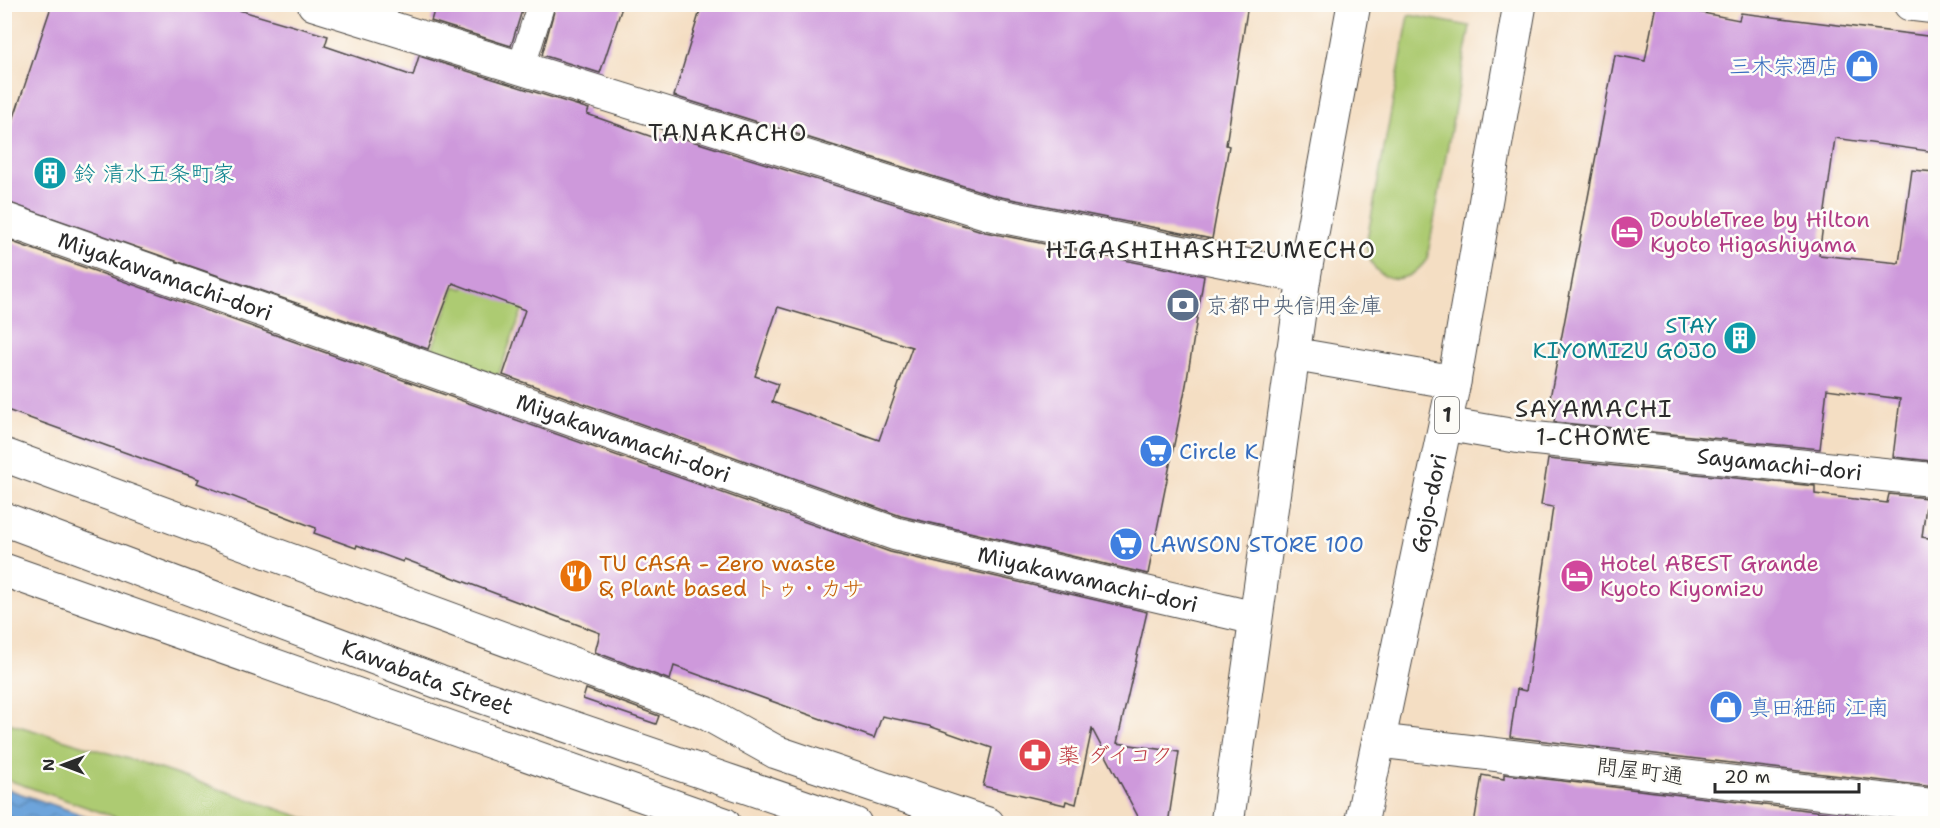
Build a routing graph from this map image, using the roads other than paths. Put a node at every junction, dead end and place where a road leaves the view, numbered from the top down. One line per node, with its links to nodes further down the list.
1 (314, 4): 7 (main road)
2 (541, 4): 7 (lane)
3 (1354, 4): 9 (main road)
4 (1520, 4): 11 (main road, Gojo-dori / 1)
5 (1910, 4): 6 (main road)
6 (1935, 7)
7 (521, 68): 9 (main road)
8 (4, 219): 17 (main road, Miyakawamachi-dori)
9 (1304, 277): 10 (main road)
10 (1292, 354): 11 (main road); 17 (main road)
11 (1454, 382): 12 (main road, Gojo-dori / 1)
12 (1446, 424): 14 (main road, Sayamachi-dori); 18 (main road, Gojo-dori / 1)
13 (4, 455): 23 (main road)
14 (1935, 480)
15 (4, 519): 22 (main road, Kawabata Street)
16 (4, 570): 21 (main road, Kawabata Street)
17 (1254, 618): 24 (main road)
18 (1380, 741): 19 (main road, 問屋町通); 20 (main road, Gojo-dori / 1)
19 (1935, 806)
20 (1363, 821)
21 (724, 824)
22 (855, 824)
23 (988, 824)
24 (1227, 824)

